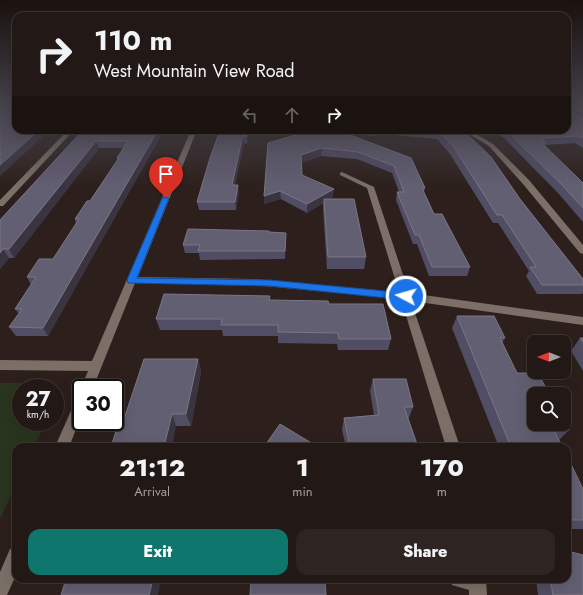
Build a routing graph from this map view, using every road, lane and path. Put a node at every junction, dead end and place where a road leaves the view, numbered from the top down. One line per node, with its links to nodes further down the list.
1 (67, 134): 5 (street)
2 (192, 134): 7 (street)
3 (472, 134): 6 (street)
4 (342, 174): 8 (street)
5 (0, 204)
6 (583, 251)
7 (132, 280): 8 (street); 11 (street)
8 (406, 296): 9 (street); 15 (street)
9 (583, 321)
10 (0, 365): 11 (street)
11 (96, 366): 12 (street)
12 (91, 379)
13 (72, 423): 14 (street)
14 (64, 443)
15 (452, 443)
16 (12, 564): 17 (street)
17 (0, 592)

